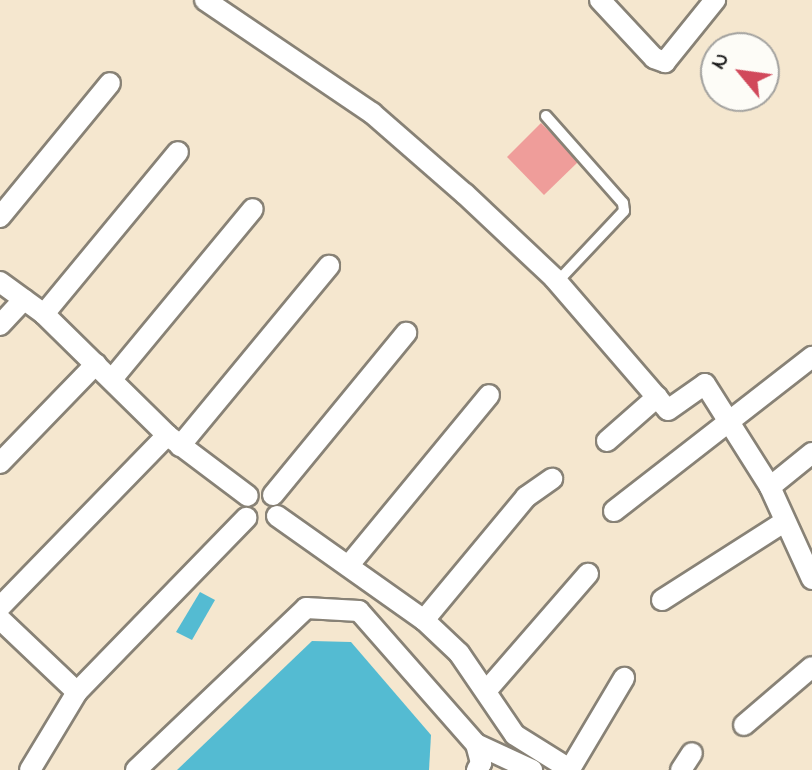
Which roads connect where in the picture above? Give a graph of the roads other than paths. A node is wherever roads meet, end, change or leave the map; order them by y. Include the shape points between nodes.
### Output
1 (205, 0) edge
2 (600, 0) edge
3 (715, 0) edge
4 (110, 83) dead end
5 (546, 116) dead end
6 (178, 152) dead end
7 (253, 209) dead end
8 (0, 217) edge
9 (329, 266) dead end
10 (0, 282) edge
11 (557, 282) junction
12 (24, 299) junction
13 (44, 314) junction
14 (0, 325) edge
15 (406, 333) dead end
16 (812, 357) edge
17 (96, 364) junction
18 (113, 378) junction
19 (489, 395) dead end
20 (657, 397) junction
21 (733, 423) junction
22 (174, 441) junction
23 (607, 441) dead end
24 (812, 453) edge
25 (0, 463) edge
26 (552, 479) dead end
27 (770, 487) junction
28 (248, 496) junction
29 (275, 506) junction
30 (614, 511) dead end
31 (246, 518) junction
32 (784, 522) junction
33 (349, 565) junction
34 (588, 574) dead end
35 (812, 579) edge
36 (662, 600) dead end
37 (0, 607) edge
38 (0, 619) edge
39 (424, 620) junction
40 (812, 667) edge
41 (624, 678) dead end
42 (487, 690) junction
43 (77, 692) junction
44 (744, 725) dead end
45 (476, 744) junction
46 (30, 770) edge
47 (136, 770) edge
48 (477, 770) edge
49 (532, 770) edge
50 (571, 770) edge

1 - 11 street via 372,113
2 - 3 street via 654,58 665,62
4 - 8 street
5 - 11 lane via 623,203 624,211
6 - 13 street
7 - 18 street
9 - 22 street
10 - 12 street
11 - 20 street
12 - 13 street
12 - 14 street
13 - 17 street
15 - 29 street
16 - 21 street
17 - 18 street
17 - 25 street
18 - 22 street
19 - 33 street
20 - 21 street via 668,410 705,384
20 - 23 street
21 - 27 street
21 - 30 street
22 - 28 street
22 - 37 street
24 - 27 street
26 - 39 street via 526,497
27 - 32 street
28 - 29 street via 263,491
28 - 31 street
29 - 31 street via 262,526
29 - 33 street
31 - 43 street
32 - 35 street
32 - 36 street
33 - 39 street
34 - 42 street
38 - 43 street
39 - 42 street
40 - 44 street
41 - 50 street
42 - 50 street via 515,735
43 - 46 street
45 - 47 street via 359,611 306,608
45 - 48 street via 481,763
45 - 49 street

